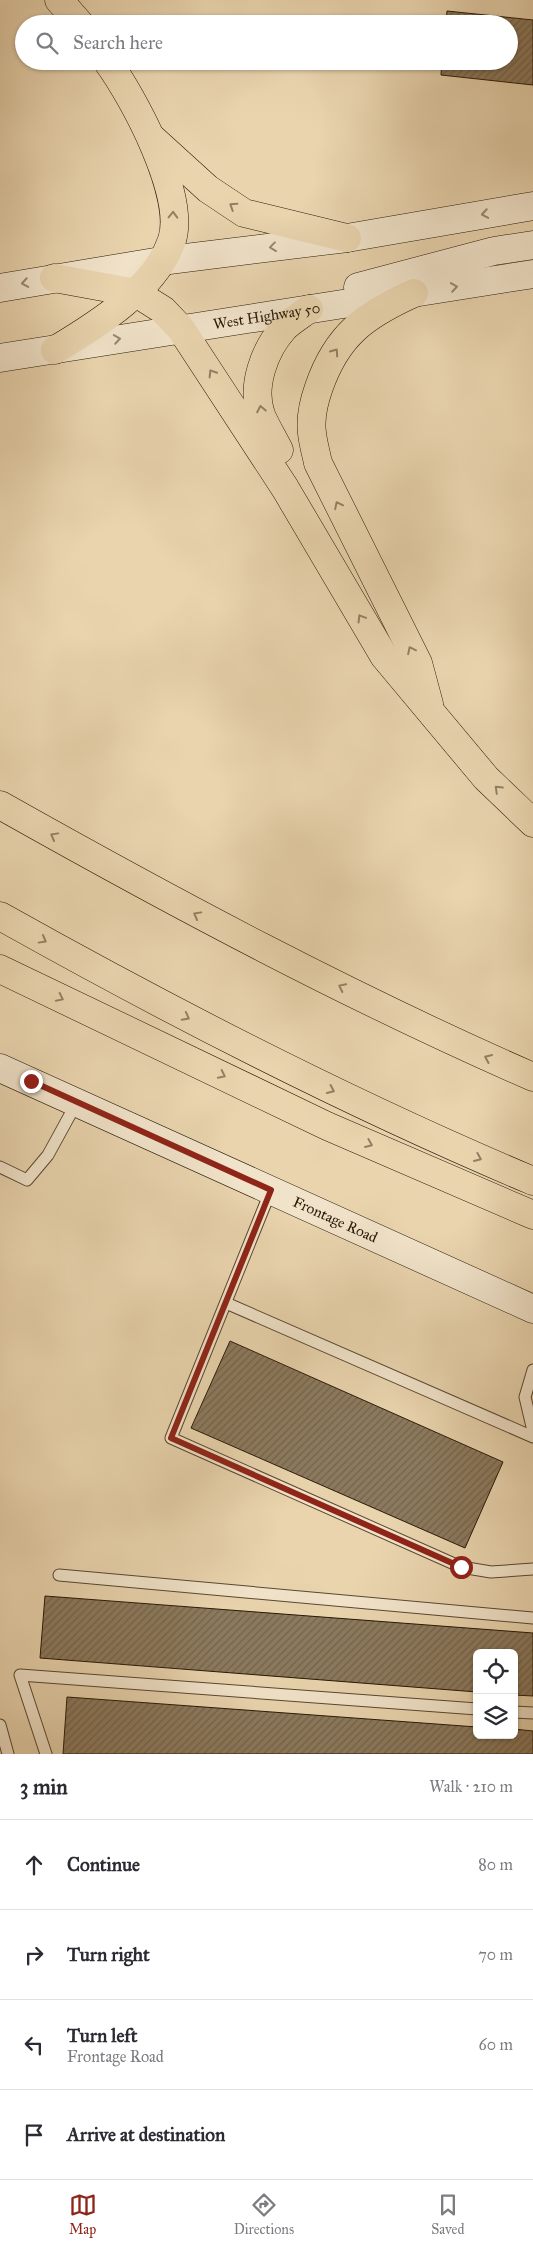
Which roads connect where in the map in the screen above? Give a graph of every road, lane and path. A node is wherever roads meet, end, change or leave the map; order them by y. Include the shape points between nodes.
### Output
1 (59, 0) edge
2 (72, 15) edge
3 (112, 70) edge
4 (152, 138) junction
5 (533, 206) edge
6 (346, 238) junction
7 (533, 245) edge
8 (161, 261) junction
9 (533, 274) edge
10 (54, 278) junction
11 (0, 288) edge
12 (136, 293) junction
13 (414, 293) junction
14 (309, 309) junction
15 (181, 329) junction
16 (55, 350) junction
17 (0, 358) edge
18 (285, 488) junction
19 (431, 713) junction
20 (0, 805) edge
21 (533, 823) edge
22 (0, 916) edge
23 (0, 969) edge
24 (0, 1068) edge
25 (533, 1077) edge
26 (78, 1102) junction
27 (0, 1167) edge
28 (533, 1181) edge
29 (271, 1190) junction
30 (533, 1215) edge
31 (226, 1304) junction
32 (533, 1309) edge
33 (533, 1370) edge
34 (533, 1431) edge
35 (533, 1437) edge
36 (533, 1569) edge
37 (59, 1575) dead end
38 (533, 1618) edge
39 (473, 1709) edge
40 (518, 1712) edge
41 (533, 1713) edge
42 (0, 1725) edge
43 (8, 1754) edge
44 (46, 1754) edge

1 - 2 highway
3 - 4 highway
6 -> 4 highway via 244,213 208,189
8 -> 4 highway via 172,239 173,204
5 -> 6 main road
6 -> 8 main road
7 - 14 main road via 494,251 354,288
8 - 10 main road
8 - 12 highway
13 -> 9 main road, West Highway 50
10 -> 11 main road
10 - 12 highway
12 - 15 highway via 163,310
12 - 16 highway via 96,325
13 - 14 main road, West Highway 50
19 -> 13 highway via 418,663 318,463 311,431 314,400 333,353 354,328 382,307
14 - 15 main road, West Highway 50
18 -> 14 highway via 280,452 261,414 258,384 272,346 284,329
16 -> 15 main road, West Highway 50
18 -> 15 highway
16 - 17 main road, West Highway 50
19 -> 18 highway via 384,656
21 -> 19 highway via 486,778
25 -> 20 highway via 456,1043 213,924
22 -> 28 highway via 248,1050
23 -> 30 highway via 327,1126
24 - 26 main road, Frontage Road
26 - 27 lane via 48,1155 27,1180
26 - 29 main road, Frontage Road
29 - 31 lane
29 - 32 main road, Frontage Road
31 - 35 lane
31 - 36 lane via 171,1438 461,1567 491,1572
33 - 34 lane via 525,1397
37 - 38 lane
39 - 44 lane via 20,1675
40 - 41 lane
42 - 43 lane

